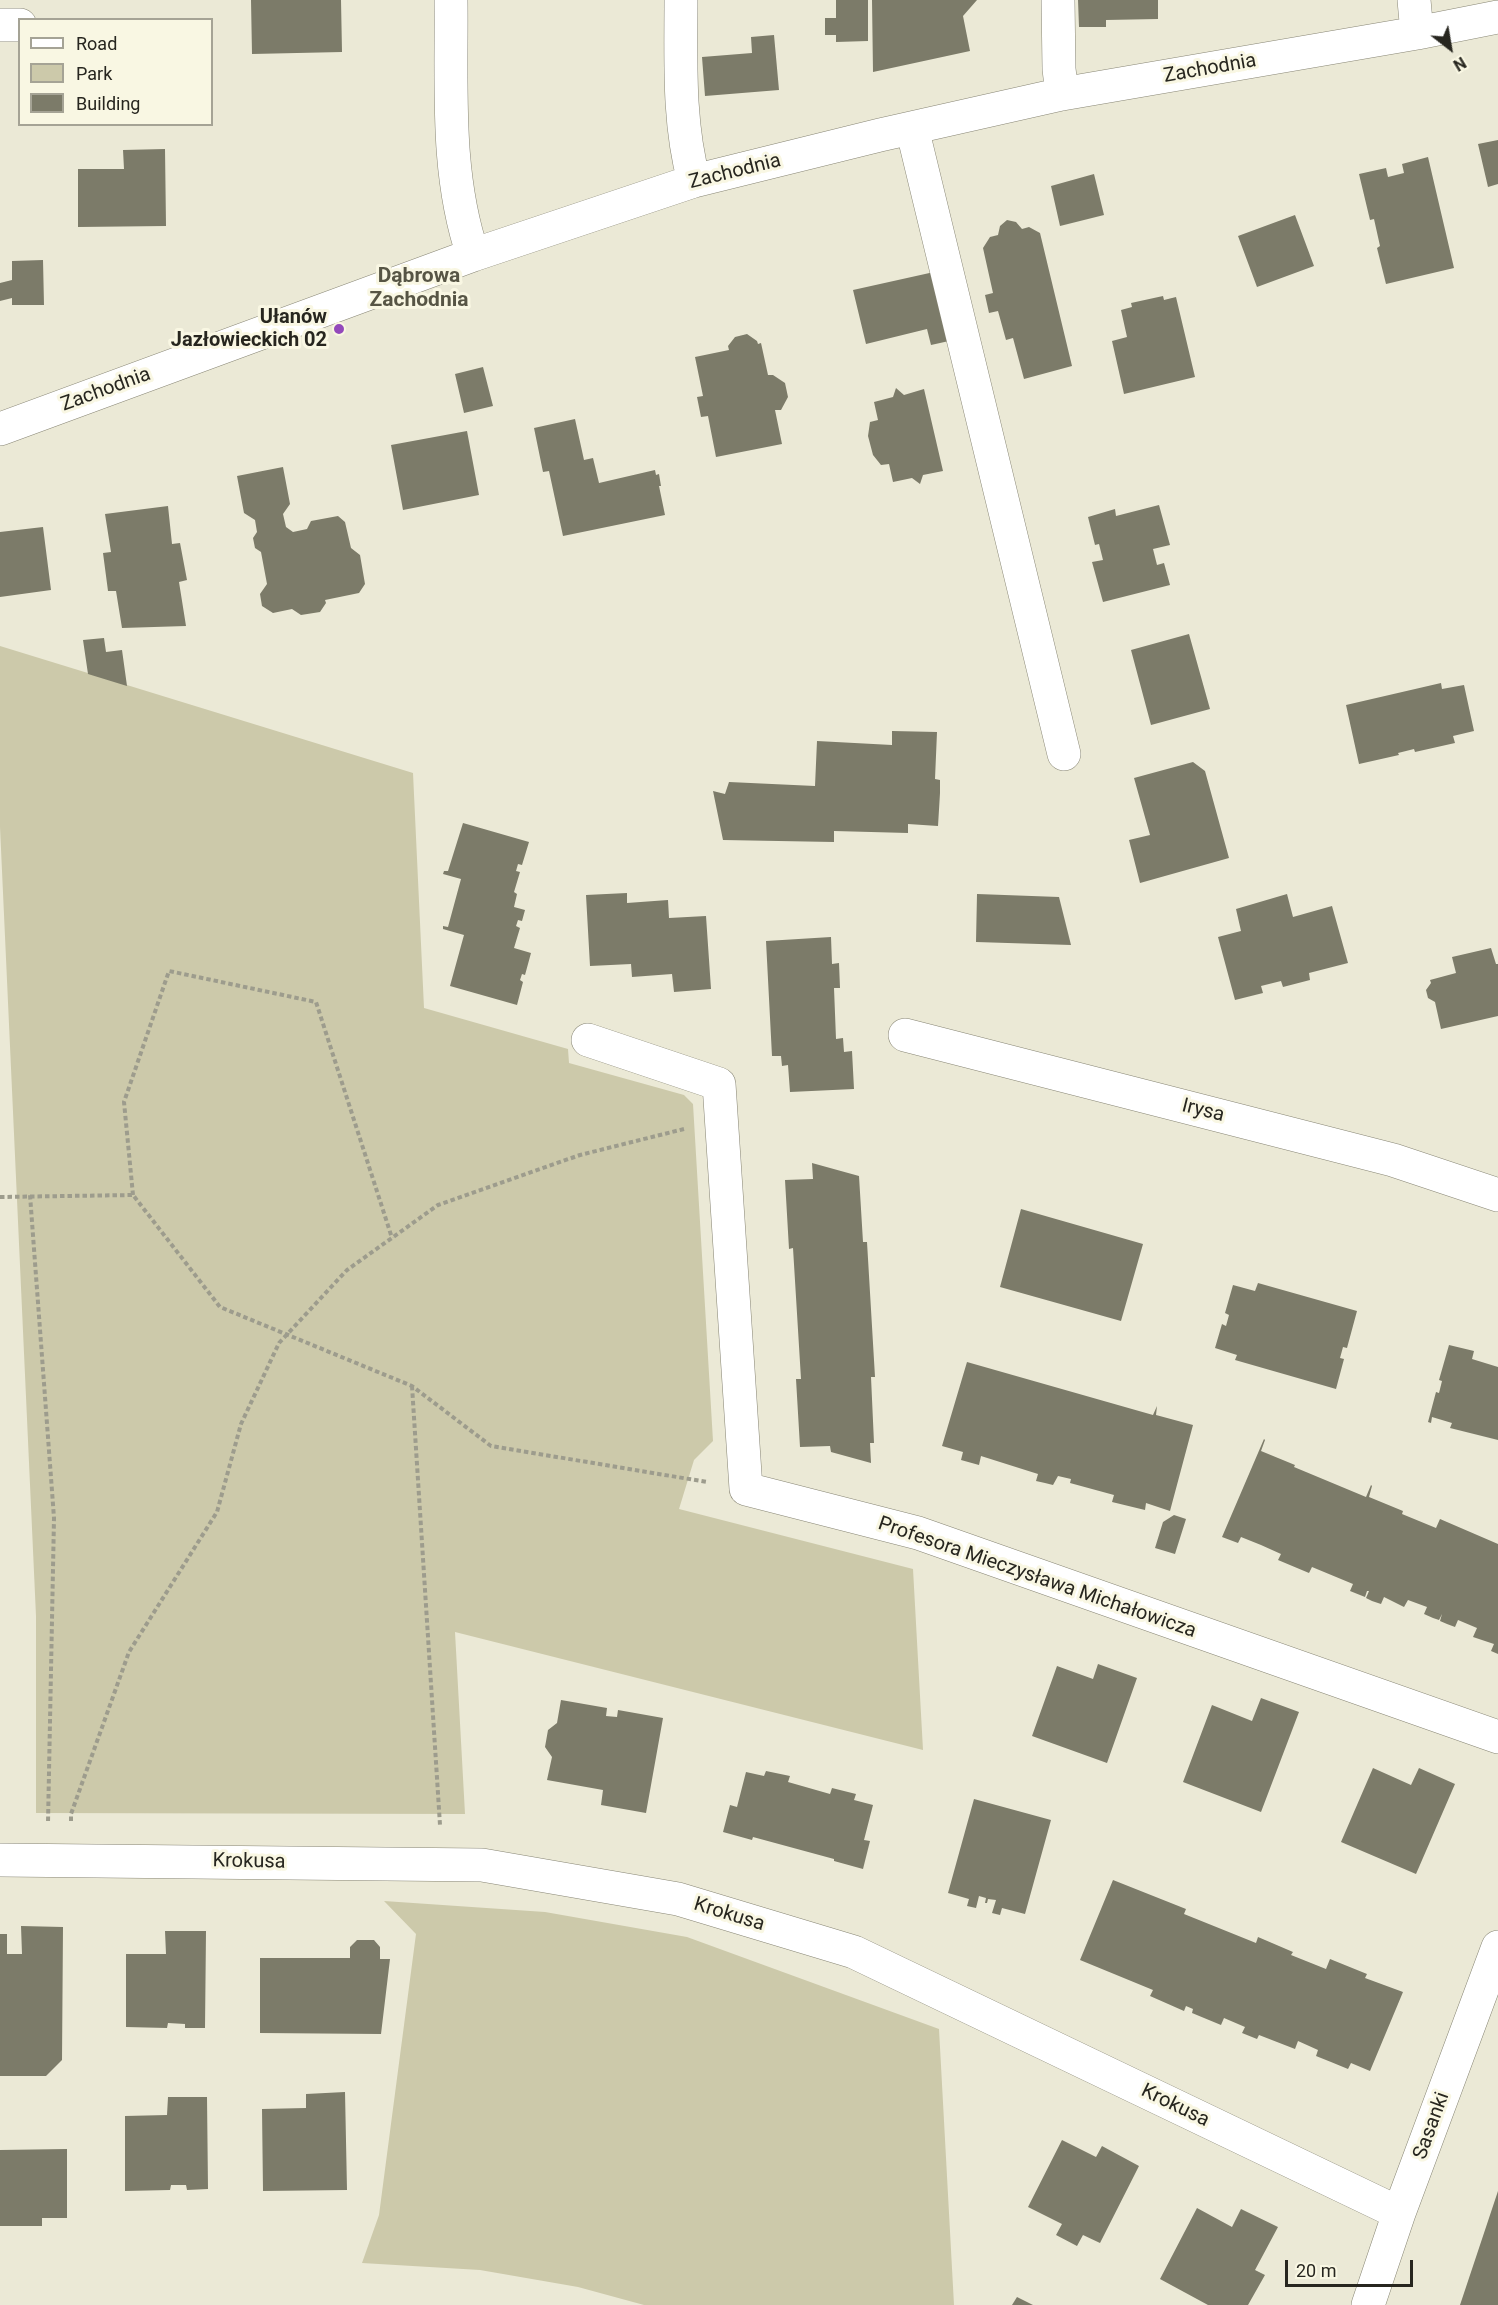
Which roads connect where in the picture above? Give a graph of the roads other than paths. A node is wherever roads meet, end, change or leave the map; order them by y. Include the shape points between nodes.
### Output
1 (451, 0) edge
2 (681, 0) edge
3 (1058, 0) edge
4 (1414, 0) edge
5 (1498, 16) edge
6 (0, 25) edge
7 (18, 25) edge
8 (1417, 33) junction
9 (1062, 94) junction
10 (912, 128) junction
11 (694, 181) junction
12 (473, 255) junction
13 (0, 429) edge
14 (1064, 754) dead end
15 (905, 1035) dead end
16 (588, 1040) dead end
17 (1498, 1195) edge
18 (1498, 1737) edge
19 (0, 1860) edge
20 (1498, 1947) edge
21 (1399, 2213) junction
22 (1368, 2305) edge

1 - 12 street via 453,172
2 - 11 street via 682,124
3 - 9 street
4 - 8 street
5 - 8 street, Zachodnia
6 - 7 street
8 - 9 street, Zachodnia
9 - 10 street, Zachodnia
10 - 11 street, Zachodnia
10 - 14 street
11 - 12 street, Zachodnia
12 - 13 street, Zachodnia
15 - 17 street, Irysa via 1393,1160
16 - 18 street, Profesora Mieczysława Michałowicza via 719,1084 746,1489 918,1533
19 - 21 street, Krokusa via 482,1865 678,1899 854,1952
20 - 21 street, Sasanki
21 - 22 street, Sasanki

